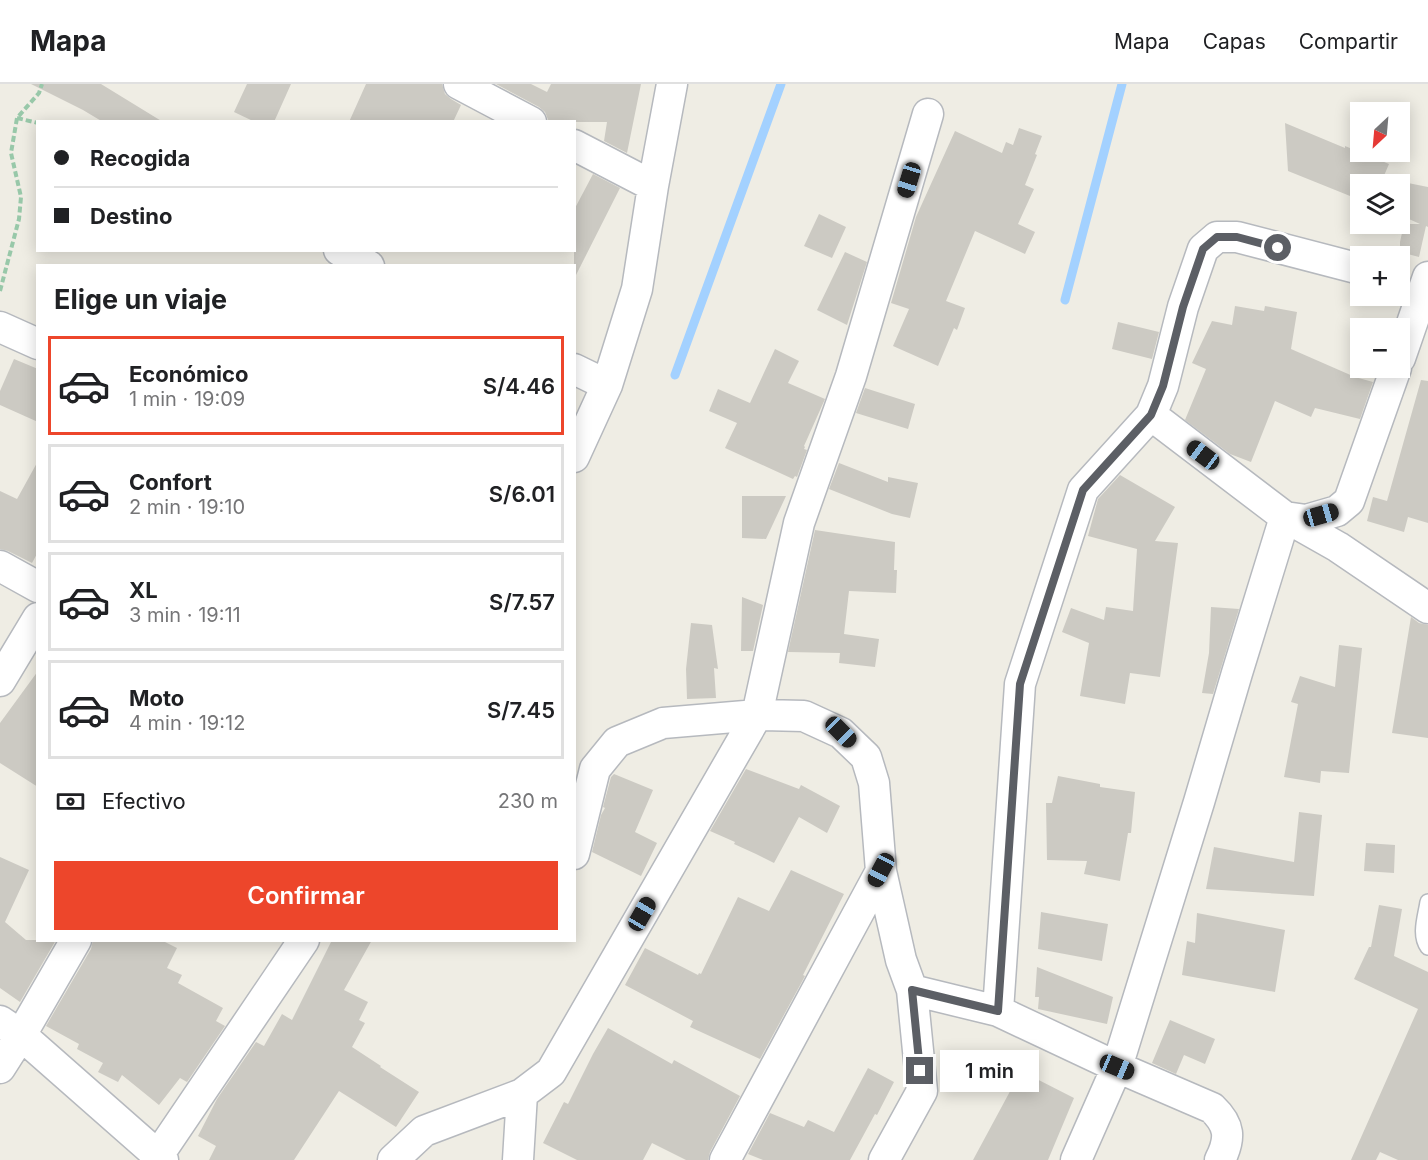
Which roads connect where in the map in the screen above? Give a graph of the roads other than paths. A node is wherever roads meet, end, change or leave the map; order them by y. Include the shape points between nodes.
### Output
1 (459, 84) edge
2 (672, 84) edge
3 (928, 114) dead end
4 (527, 120) edge
5 (576, 146) edge
6 (653, 186) junction
7 (343, 252) edge
8 (365, 264) edge
9 (1350, 266) edge
10 (1420, 282) edge
11 (1410, 320) edge
12 (0, 327) edge
13 (36, 343) edge
14 (576, 370) edge
15 (1392, 378) edge
16 (607, 385) junction
17 (1151, 415) junction
18 (576, 454) edge
19 (1285, 518) junction
20 (0, 566) edge
21 (36, 586) edge
22 (1428, 608) edge
23 (36, 621) edge
24 (0, 681) edge
25 (757, 715) junction
26 (576, 846) edge
27 (881, 870) junction
28 (1428, 902) edge
29 (75, 942) edge
30 (303, 942) edge
31 (1428, 946) edge
32 (912, 990) junction
33 (998, 1011) junction
34 (11, 1028) edge
35 (1117, 1067) junction
36 (0, 1068) edge
37 (522, 1094) junction
38 (158, 1159) edge
39 (393, 1160) edge
40 (518, 1160) edge
41 (725, 1160) edge
42 (884, 1160) edge
43 (1076, 1160) edge
44 (1220, 1160) edge

1 - 4 street
2 - 6 street
3 - 25 street via 850,376 799,523
5 - 6 street
6 - 16 street via 638,289
7 - 8 street
9 - 17 street via 1237,237 1217,237 1203,249
10 - 11 street
12 - 13 street
14 - 16 street
15 - 19 street via 1349,501 1336,511 1306,519
16 - 18 street
17 - 19 street
17 - 33 street via 1083,490 1020,684
19 - 22 street via 1338,547
19 - 35 street
20 - 21 street
23 - 24 street
25 - 26 street via 663,723 617,742 595,769
25 - 27 street via 804,716 841,732 866,757 874,783
25 - 37 street via 551,1072
27 - 32 street via 901,960
27 - 41 street
28 - 31 lane via 1423,936
29 - 34 street
30 - 38 street
32 - 33 street
32 - 42 street via 922,1091
33 - 35 street
34 - 36 street
34 - 38 street
35 - 43 street
35 - 44 street via 1212,1108 1228,1134
37 - 39 street via 424,1131
37 - 40 street

